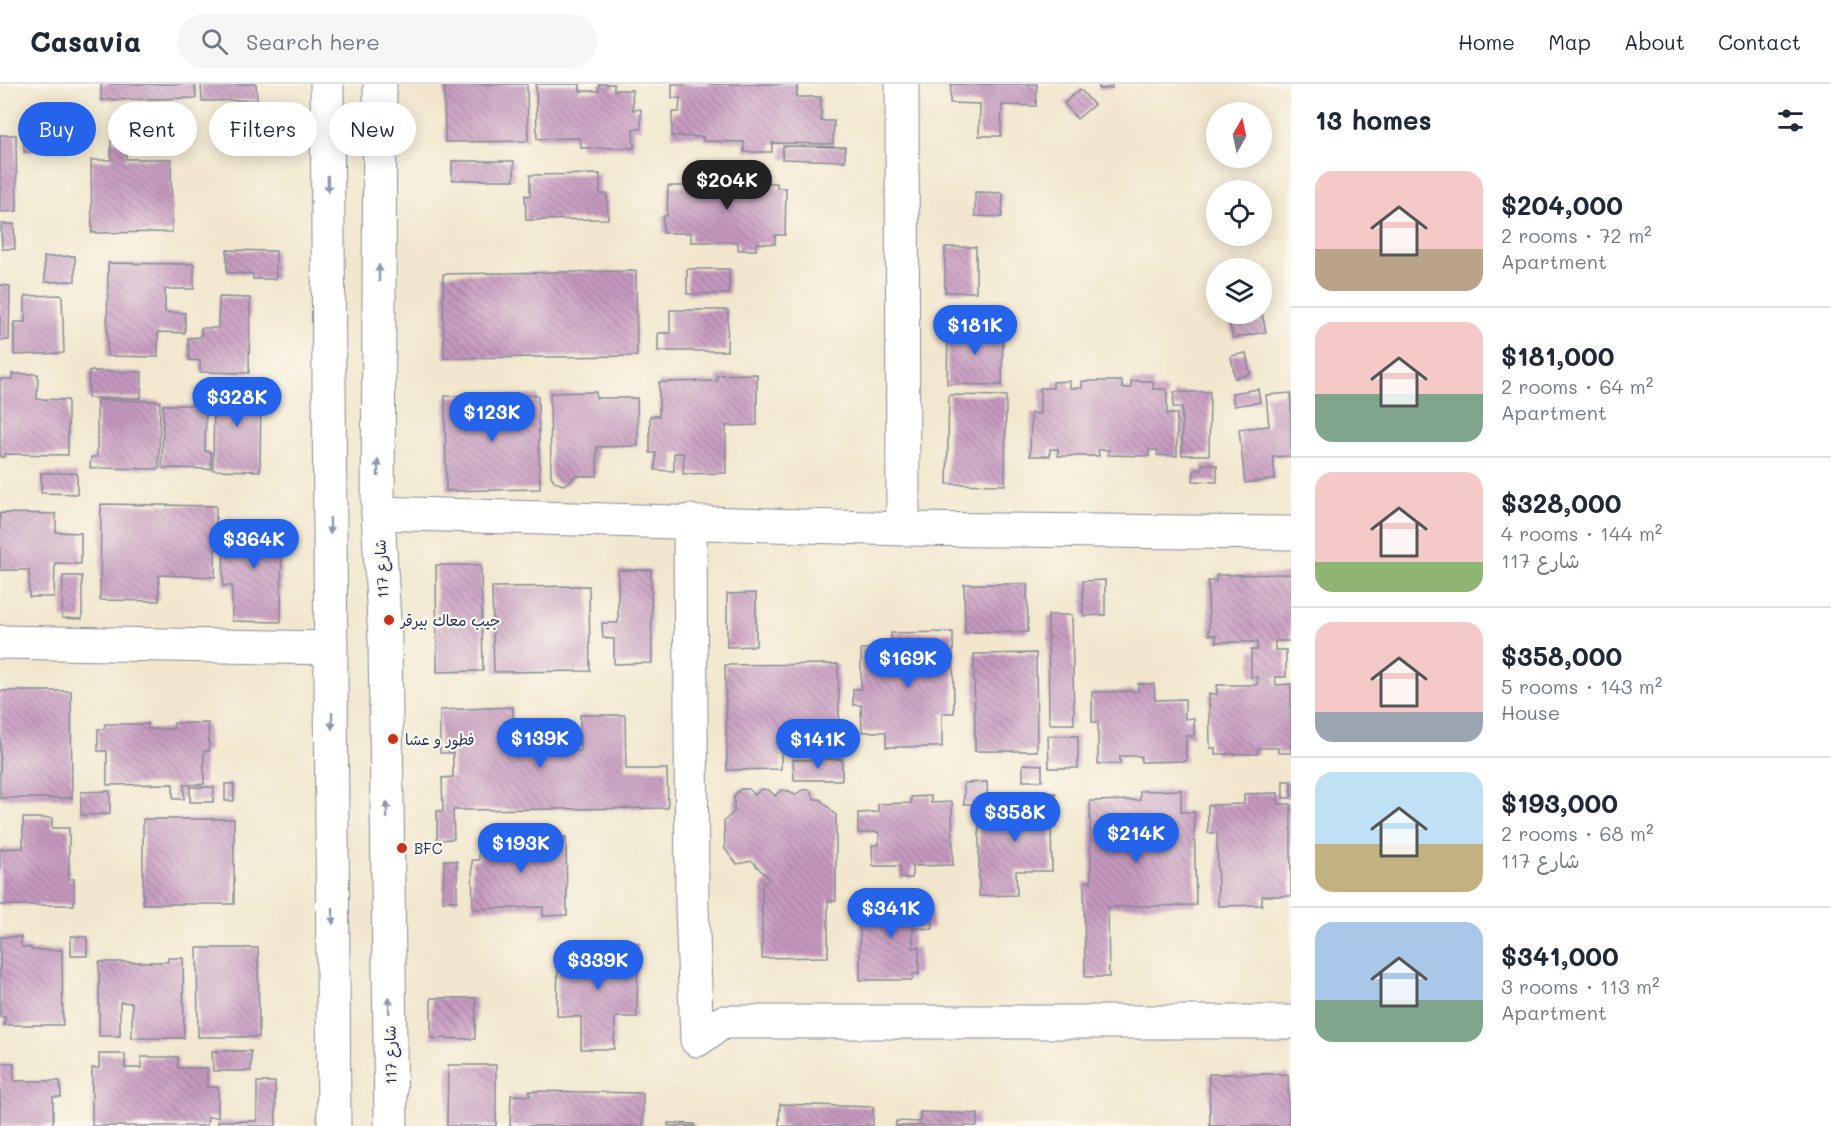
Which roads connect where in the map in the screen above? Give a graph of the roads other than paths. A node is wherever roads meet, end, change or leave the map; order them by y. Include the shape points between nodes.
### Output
1 (327, 84) edge
2 (380, 84) edge
3 (902, 84) edge
4 (378, 395) junction
5 (330, 396) junction
6 (378, 513) junction
7 (690, 521) junction
8 (903, 529) junction
9 (1291, 533) edge
10 (0, 642) edge
11 (331, 648) junction
12 (1291, 1022) edge
13 (334, 1126) edge
14 (391, 1126) edge

1 -> 5 street
4 -> 2 street, شارع 117
3 - 8 street
4 - 5 street
6 -> 4 street, شارع 117
5 -> 11 street
6 - 7 street
14 -> 6 street, شارع 117 via 385,640
7 - 8 street
7 - 12 street via 692,908 697,1041 723,1022
8 - 9 street
10 - 11 street
11 -> 13 street

